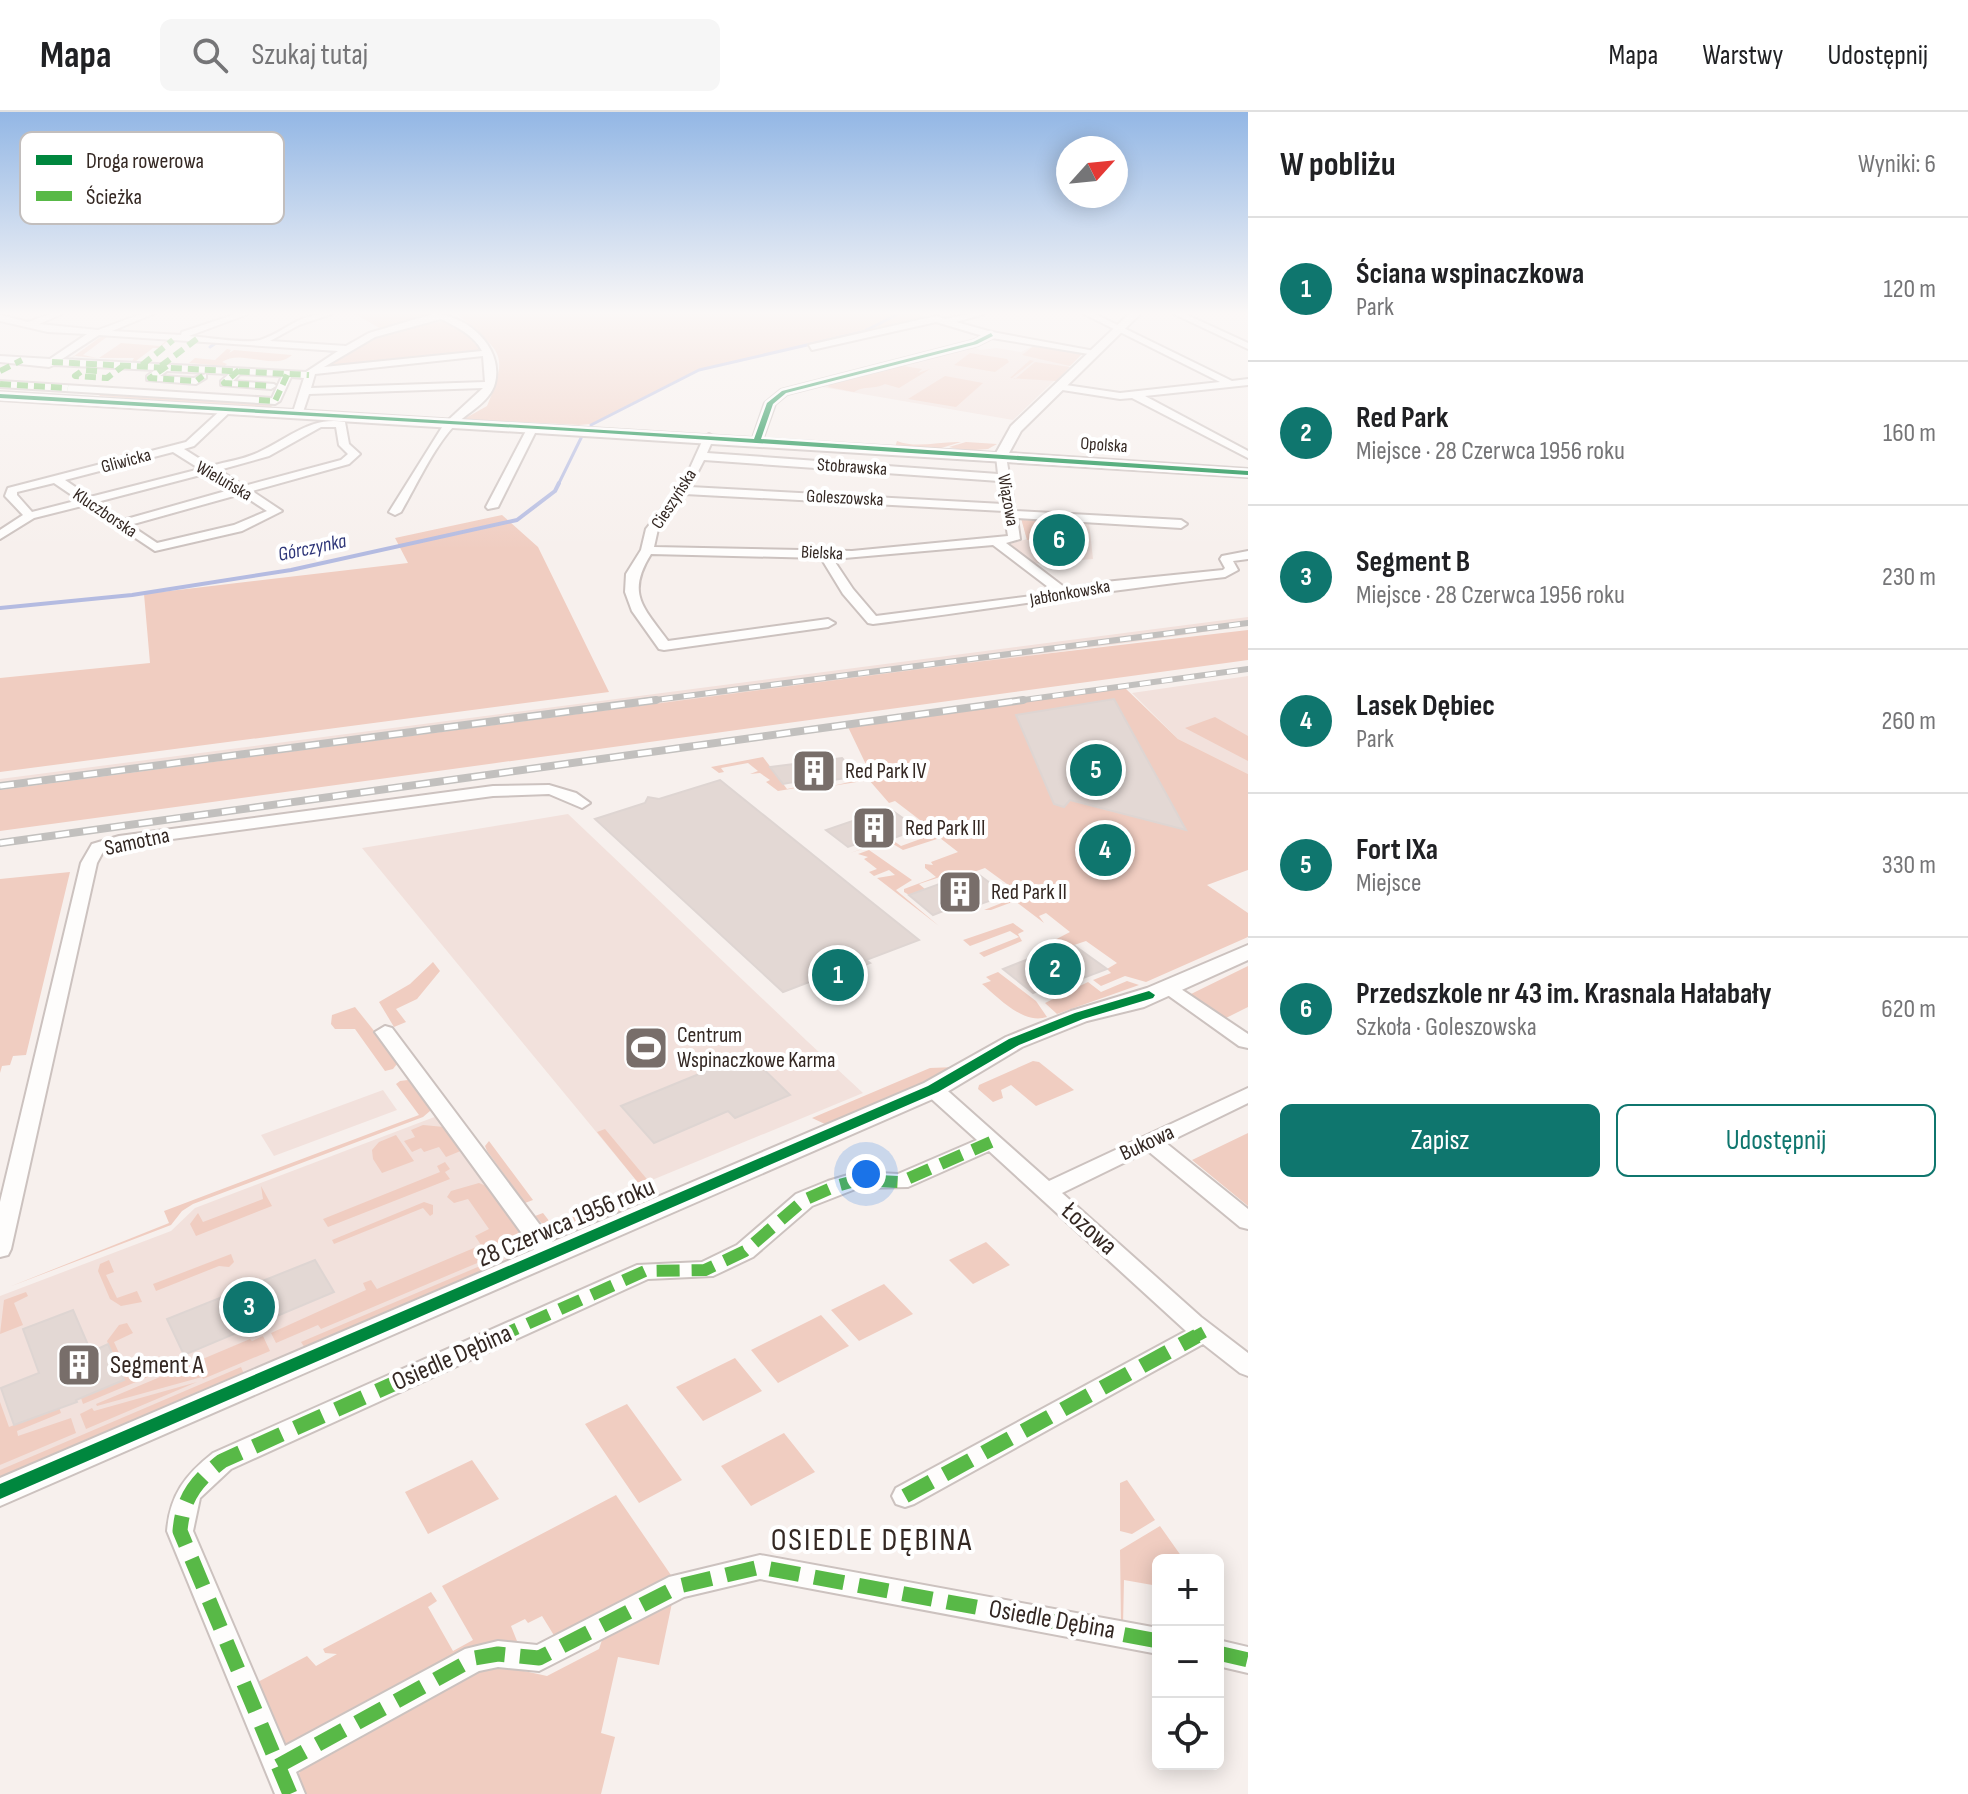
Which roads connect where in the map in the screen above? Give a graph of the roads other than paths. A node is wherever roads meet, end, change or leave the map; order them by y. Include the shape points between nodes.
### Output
1 (139, 392) edge
2 (279, 392) edge
3 (304, 392) edge
4 (485, 392) edge
5 (783, 392) edge
6 (1053, 392) edge
7 (1096, 392) edge
8 (1157, 392) edge
9 (1, 393) edge
10 (1135, 395) junction
11 (227, 410) junction
12 (297, 415) junction
13 (452, 423) junction
14 (533, 427) junction
15 (709, 437) junction
16 (757, 441) junction
17 (175, 448) junction
18 (1248, 455) edge
19 (700, 456) junction
20 (1001, 456) junction
21 (207, 470) junction
22 (1248, 473) edge
23 (1004, 478) junction
24 (56, 479) junction
25 (682, 490) junction
26 (6, 491) edge
27 (244, 491) junction
28 (89, 502) junction
29 (492, 507) dead end
30 (1010, 511) junction
31 (395, 512) dead end
32 (30, 516) junction
33 (120, 524) junction
34 (1181, 524) dead end
35 (0, 535) edge
36 (997, 542) junction
37 (155, 547) joint
38 (647, 550) junction
39 (827, 553) junction
40 (1248, 555) edge
41 (1064, 593) junction
42 (828, 623) dead end
43 (582, 803) dead end
44 (1248, 952) edge
45 (1159, 991) junction
46 (385, 1032) dead end
47 (1241, 1032) edge
48 (933, 1089) junction
49 (1248, 1095) edge
50 (991, 1142) junction
51 (1151, 1142) junction
52 (1046, 1191) junction
53 (1248, 1221) edge
54 (0, 1249) edge
55 (550, 1255) junction
56 (1204, 1332) junction
57 (1248, 1366) edge
58 (0, 1492) edge
59 (905, 1496) dead end
60 (1152, 1640) edge
61 (1224, 1654) edge
62 (1248, 1660) edge
63 (278, 1766) junction
64 (290, 1794) edge

1 - 2 street via 275,401
3 - 12 street
4 - 13 street
5 - 16 street via 770,403
6 - 20 street via 1012,433
7 - 10 street
8 - 10 street
9 - 11 street, Opolska
10 - 18 street
11 - 12 street, Opolska
11 - 17 street, Gliwicka via 194,442
12 - 13 street, Opolska
13 - 14 street, Opolska
13 - 31 street
14 - 15 street, Opolska
14 - 29 street
15 - 16 street, Opolska
15 - 19 street, Cieszyńska
16 - 20 street, Opolska
17 - 21 street, Wieluńska
17 - 24 street, Gliwicka
19 - 23 street, Stobrawska
19 - 25 street, Cieszyńska
20 - 22 street, Opolska
20 - 23 street, Wiązowa
21 - 27 street, Wieluńska
21 - 27 street via 272,451 319,422 341,424 344,445 355,454 352,459
21 - 28 street
23 - 30 street, Wiązowa
24 - 26 street, Gliwicka
24 - 28 street, Kluczborska
25 - 30 street, Goleszowska
25 - 38 street, Cieszyńska via 658,520
26 - 32 street
27 - 33 street
27 - 37 street, Wieluńska via 276,511 243,527
28 - 32 street
28 - 33 street, Kluczborska
30 - 34 street, Goleszowska
30 - 36 street, Wiązowa via 1014,539
32 - 35 street
33 - 37 street, Kluczborska
36 - 39 street, Bielska
36 - 41 street, Wiązowa
38 - 39 street, Bielska
38 - 42 street, Cieszyńska via 632,574 631,592 664,646
39 - 41 street, Jabłonkowska via 848,591 873,620
40 - 41 street, Jabłonkowska via 1226,559 1232,570 1225,573
43 - 54 street, Samotna via 549,787 493,791 98,847 89,863
44 - 45 street, 28 Czerwca 1956 roku
45 - 47 street
45 - 48 street, 28 Czerwca 1956 roku
46 - 55 street
48 - 50 street, Łozowa
48 - 55 street, 28 Czerwca 1956 roku
49 - 51 street, Bukowa
50 - 52 street, Łozowa
50 - 63 street, Osiedle Dębina via 900,1182 858,1180 836,1186 786,1212 745,1251 705,1270 645,1271 222,1461 192,1484 181,1508 180,1531
51 - 52 street, Bukowa
51 - 53 street
52 - 56 street, Łozowa
55 - 58 street, 28 Czerwca 1956 roku
56 - 57 street, Łozowa
56 - 59 street
60 - 63 street, Osiedle Dębina via 760,1567 679,1586 539,1658 475,1658
61 - 62 street
63 - 64 street, Osiedle Dębina

